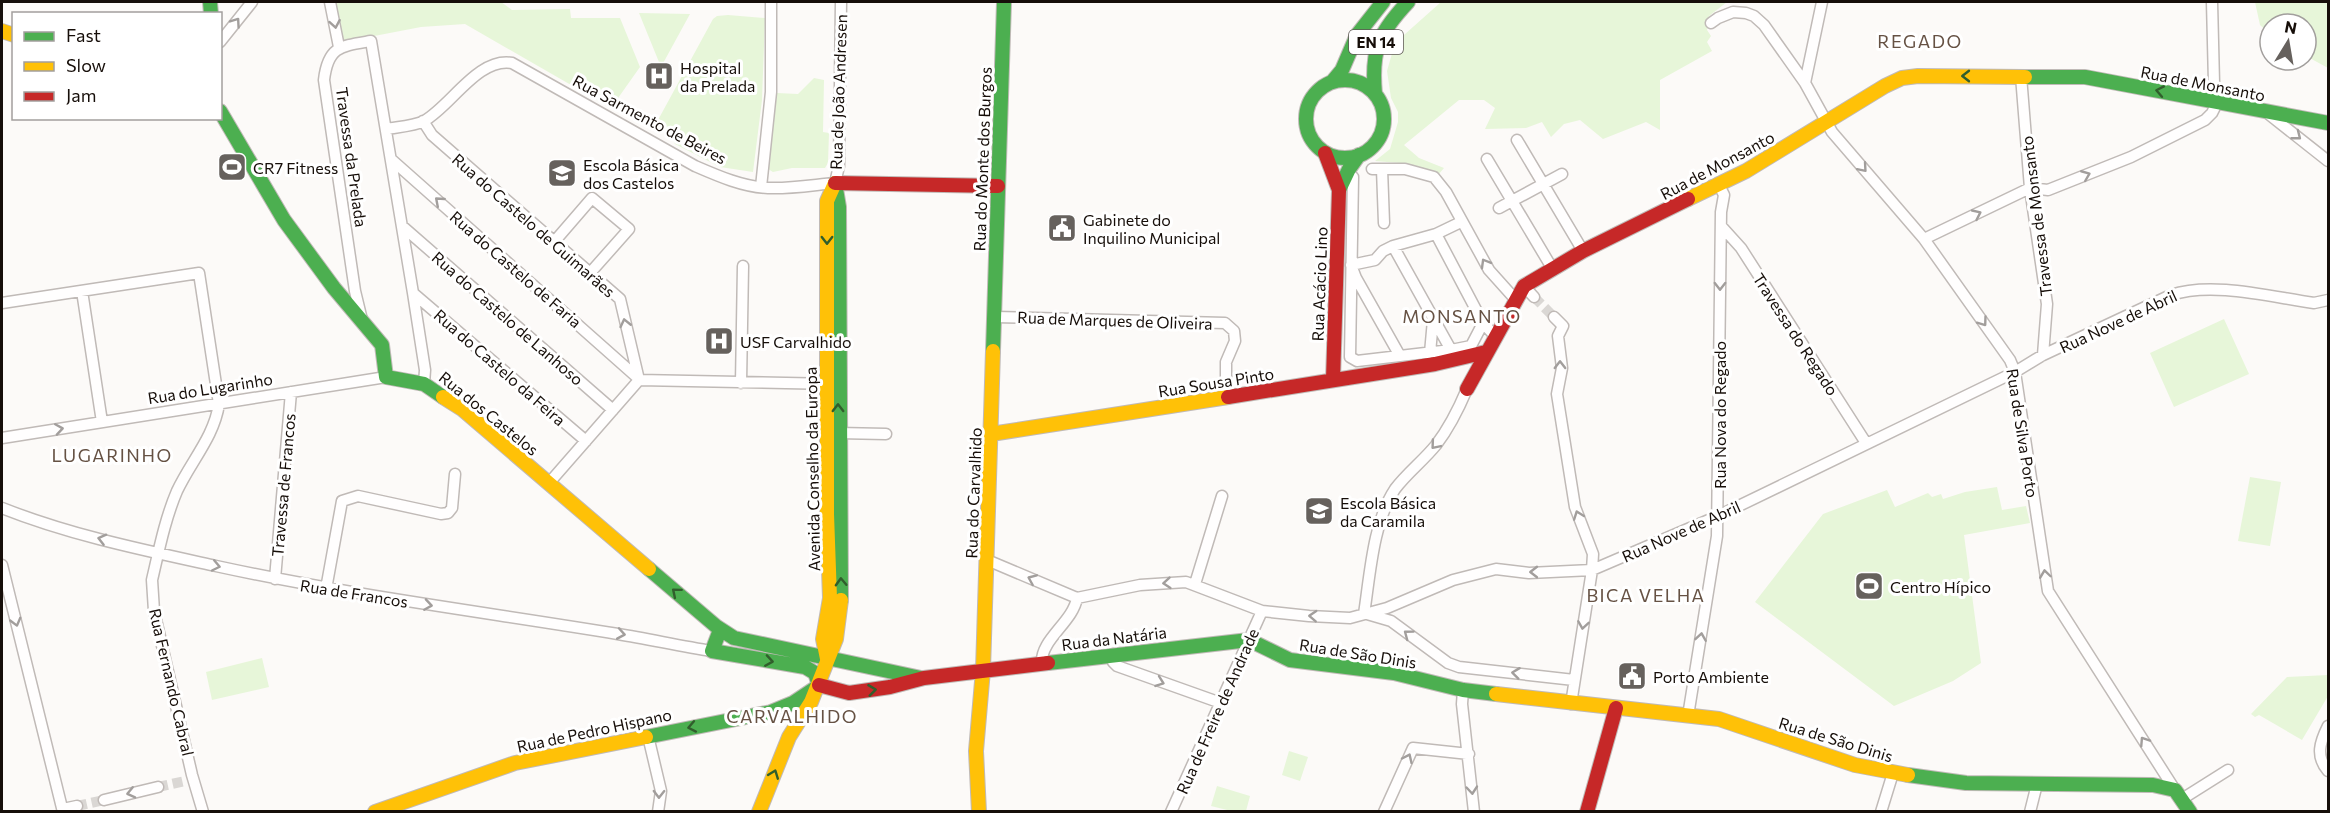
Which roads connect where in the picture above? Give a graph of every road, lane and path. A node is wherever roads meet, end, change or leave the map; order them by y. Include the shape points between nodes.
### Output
1 (252, 2) edge
2 (330, 2) edge
3 (771, 2) edge
4 (841, 2) edge
5 (1004, 2) edge
6 (1363, 2) edge
7 (1383, 2) edge
8 (1408, 2) edge
9 (1822, 2) edge
10 (2212, 2) edge
11 (1711, 24) dead end
12 (1358, 35) junction
13 (222, 40) edge
14 (339, 47) junction
15 (2020, 76) junction
16 (1332, 82) junction
17 (1804, 83) junction
18 (1375, 94) junction
19 (2217, 103) junction
20 (2265, 111) junction
21 (222, 114) edge
22 (423, 121) junction
23 (1826, 123) junction
24 (2328, 123) edge
25 (387, 129) junction
26 (1517, 140) dead end
27 (1325, 153) junction
28 (1359, 155) junction
29 (1487, 159) dead end
30 (392, 160) junction
31 (2328, 161) edge
32 (1562, 174) dead end
33 (1353, 177) dead end
34 (835, 183) junction
35 (1544, 184) junction
36 (1719, 185) junction
37 (998, 186) junction
38 (761, 187) junction
39 (2030, 188) junction
40 (1339, 190) junction
41 (1512, 201) junction
42 (1499, 208) dead end
43 (1461, 222) junction
44 (1384, 223) dead end
45 (402, 226) junction
46 (1722, 228) junction
47 (1436, 234) junction
48 (1924, 239) junction
49 (554, 242) junction
50 (1393, 246) junction
51 (1583, 250) junction
52 (1352, 265) junction
53 (742, 266) dead end
54 (1552, 268) junction
55 (590, 273) junction
56 (1524, 286) junction
57 (82, 291) junction
58 (413, 293) junction
59 (1534, 297) tunnel mouth
60 (1515, 299) junction
61 (2328, 300) edge
62 (2, 303) edge
63 (995, 317) junction
64 (1554, 317) tunnel mouth
65 (1433, 319) junction
66 (362, 321) junction
67 (1482, 323) junction
68 (1495, 336) junction
69 (1486, 352) junction
70 (1430, 353) junction
71 (2043, 355) junction
72 (1400, 356) junction
73 (1449, 356) junction
74 (2015, 372) junction
75 (386, 377) junction
76 (639, 380) junction
77 (1333, 380) junction
78 (741, 383) junction
79 (424, 384) junction
80 (833, 384) junction
81 (1467, 389) junction
82 (291, 392) junction
83 (1226, 398) junction
84 (219, 404) junction
85 (613, 410) junction
86 (102, 422) junction
87 (838, 433) junction
88 (886, 434) dead end
89 (991, 434) junction
90 (2, 438) edge
91 (586, 441) junction
92 (1866, 443) junction
93 (455, 474) dead end
94 (549, 483) junction
95 (1222, 496) dead end
96 (2, 507) edge
97 (1718, 516) junction
98 (159, 554) junction
99 (987, 560) junction
100 (2, 565) edge
101 (1592, 570) junction
102 (275, 579) junction
103 (1195, 584) junction
104 (326, 589) junction
105 (6, 598) edge
106 (1077, 598) junction
107 (1262, 611) junction
108 (1364, 614) junction
109 (720, 630) junction
110 (734, 638) junction
111 (1249, 640) junction
112 (712, 651) junction
113 (727, 654) junction
114 (1111, 655) junction
115 (827, 659) junction
116 (1042, 663) junction
117 (983, 670) junction
118 (924, 678) junction
119 (1574, 680) junction
120 (819, 685) junction
121 (1463, 690) junction
122 (1221, 703) junction
123 (1571, 704) junction
124 (1616, 708) junction
125 (771, 712) junction
126 (1688, 716) junction
127 (2328, 726) edge
128 (648, 736) junction
129 (789, 737) junction
130 (1469, 754) junction
131 (2228, 770) dead end
132 (2328, 771) edge
133 (1893, 773) junction
134 (2037, 784) junction
135 (159, 787) tunnel mouth
136 (104, 800) tunnel mouth
137 (2184, 804) edge
138 (77, 806) dead end
139 (63, 810) edge
140 (203, 812) edge
141 (375, 812) edge
142 (658, 812) edge
143 (759, 812) edge
144 (979, 812) edge
145 (1171, 812) edge
146 (1384, 812) edge
147 (1474, 812) edge
148 (1587, 812) edge
149 (1881, 812) edge
150 (2030, 812) edge

13 -> 1 street
2 -> 14 street
3 - 38 street via 771,92
4 - 34 street, Rua de João Andresen
5 - 37 main road, Rua do Monte dos Burgos
6 - 12 main road
7 - 12 main road, EN 14
8 - 18 main road, EN 14 via 1377,40 1372,73
9 - 17 street
10 - 19 street
11 - 17 street, Rua de Silva Porto via 1733,12 1754,16
12 - 16 main road, EN 14
14 - 25 street, Rua dos Castelos via 371,41
14 - 66 street, Travessa da Prelada via 328,62 324,87
19 -> 15 main road, Rua de Monsanto via 2085,77
15 -> 23 main road, Rua de Monsanto via 1902,78
15 - 39 street, Travessa de Monsanto
16 - 18 main road via 1355,81
16 - 27 main road via 1316,93 1307,110 1310,136
17 - 23 street, Rua de Silva Porto
18 - 28 main road via 1382,104 1383,129 1370,149
19 - 20 main road, Rua de Monsanto
39 -> 19 street via 2048,190 2131,157 2205,120
20 - 24 main road, Rua de Monsanto
20 -> 31 street
21 - 66 main road via 284,220
22 - 25 street, Rua Sarmento de Beires
22 - 38 street, Rua Sarmento de Beires via 490,65 506,62 695,166
22 - 49 street, Rua do Castelo de Guimarães via 432,135
23 - 36 main road, Rua de Monsanto
23 -> 48 street, Rua de Silva Porto
25 - 30 street, Rua dos Castelos
26 - 35 street
27 - 28 main road via 1338,157
27 - 40 main road, Rua Acácio Lino
28 - 40 main road, Rua Acácio Lino
29 - 41 street
30 - 45 street, Rua dos Castelos
76 -> 30 street, Rua do Castelo de Faria
32 - 35 street
33 - 52 street
34 - 37 main road, Rua Sarmento de Beires
34 - 38 street, Rua Sarmento de Beires
34 - 80 main road, Avenida Conselho da Europa via 827,201
35 - 41 street
35 - 51 street
36 - 46 street, Rua Nova do Regado via 1724,195
36 - 51 main road, Rua de Monsanto
37 - 63 main road, Rua do Monte dos Burgos
48 -> 39 street
39 - 71 street, Travessa de Monsanto via 2047,304
40 - 77 main road, Rua Acácio Lino
41 - 42 street
41 - 54 street
43 - 44 street via 1434,177 1405,169 1377,169
43 - 47 street
60 -> 43 street via 1489,270
45 - 58 street, Rua dos Castelos
45 - 85 street, Rua do Castelo de Lanhoso
46 - 92 street, Travessa do Regado via 1741,248
46 -> 97 street, Rua Nova do Regado
47 - 50 street
47 - 67 street
48 -> 74 street, Rua de Silva Porto
49 - 55 street, Rua do Castelo de Guimarães
49 - 55 street via 592,198 629,229
50 - 52 street via 1375,260
50 - 65 street
51 - 54 main road, Rua de Monsanto
52 - 72 street
52 - 72 street via 1350,357 1357,361
53 - 78 street
54 - 56 main road, Rua de Monsanto
76 -> 55 street, Rua do Castelo de Guimarães via 620,299
56 - 59 street
56 - 60 main road, Rua de Monsanto
57 - 62 street
57 - 84 street via 199,273
57 - 86 street
58 - 79 street, Rua dos Castelos
58 - 91 street, Rua do Castelo da Feira
60 - 68 main road, Rua de Monsanto
61 - 71 street, Rua Nove de Abril via 2314,303 2208,288 2188,289
63 - 83 street, Rua de Marques de Oliveira via 1226,323 1234,331 1235,341 1226,362
63 - 89 main road, Rua do Carvalhido
101 -> 64 street via 1593,555 1575,507 1557,394 1562,368 1558,336 1563,326
65 - 70 street
65 - 73 street
66 - 75 main road via 382,345
67 - 68 street
67 - 73 street via 1471,346
68 - 69 main road, Rua de Monsanto
69 - 73 main road, Rua Sousa Pinto
69 - 81 main road, Rua de Monsanto
70 - 72 street
70 - 73 street
71 - 74 street, Rua Nove de Abril
73 - 77 main road, Rua Sousa Pinto
73 - 81 main road via 1462,366
74 - 92 street, Rua Nove de Abril
137 -> 74 street, Rua de Silva Porto via 2048,591
75 - 79 main road, Rua do Lugarinho
75 - 82 street, Rua do Lugarinho
76 - 78 street
76 - 85 street
77 - 83 main road, Rua Sousa Pinto
78 - 80 street
79 - 94 main road, Rua dos Castelos via 462,409
87 -> 80 main road, Avenida Conselho da Europa
80 - 115 main road, Avenida Conselho da Europa via 830,598 823,639
81 -> 108 street, Rua de Monsanto via 1447,430 1390,498 1378,533
82 - 84 street, Rua do Lugarinho
82 - 102 street, Travessa de Francos
83 - 89 main road, Rua Sousa Pinto
84 - 86 street, Rua do Lugarinho
84 - 98 street, Rua Fernando Cabral via 213,429 189,466 174,500
85 - 91 street
90 -> 86 street, Rua do Lugarinho
87 - 88 street
115 -> 87 main road, Avenida Conselho da Europa via 836,639 841,598
89 - 99 main road, Rua do Carvalhido
91 - 94 street
92 - 97 street, Rua Nove de Abril
93 - 104 street via 452,508 448,513 358,496 342,501
109 -> 94 main road, Rua dos Castelos
95 - 103 street
98 -> 96 street, Rua de Francos via 41,524
97 - 101 street, Rua Nove de Abril
126 -> 97 street, Rua Nova do Regado
98 -> 102 street, Rua de Francos
98 - 140 street, Rua Fernando Cabral via 152,580 152,600 188,778
106 -> 99 street
99 - 117 main road, Rua do Carvalhido
100 - 105 street
101 -> 108 street, Rua Nove de Abril via 1529,573 1496,569 1453,580
101 -> 119 street
102 - 104 street, Rua de Francos
103 -> 106 street, Rua Nove de Abril via 1140,585
103 - 107 street, Rua Nove de Abril
104 -> 112 street, Rua de Francos
105 -> 139 street
106 - 116 street via 1073,612 1043,651
108 -> 107 street, Rua Nove de Abril via 1350,618
107 - 111 street, Rua de Freire de Andrade
119 -> 108 street via 1459,667 1391,621
109 - 110 main road, Rua dos Castelos
109 - 112 main road
110 - 113 main road
110 - 115 main road, Rua dos Castelos
111 - 114 main road, Rua da Natária
111 - 121 main road, Rua de São Dinis via 1290,660 1394,673
111 - 122 street, Rua de Freire de Andrade
112 - 113 main road
113 -> 120 main road via 805,667 815,673
114 - 116 main road, Rua da Natária
114 -> 122 street via 1117,666
115 - 118 main road, Rua dos Castelos
115 - 120 main road
116 - 117 main road, Rua da Natária
117 - 118 main road, Rua da Natária
117 - 144 main road, Rua do Carvalhido via 976,750
120 -> 118 main road via 849,693
119 - 123 street
120 - 125 main road, Rua de Pedro Hispano
120 - 129 main road
121 - 123 main road, Rua de São Dinis
121 - 130 street
122 - 145 street, Rua de Freire de Andrade
123 - 124 main road, Rua de São Dinis
124 - 126 main road, Rua de São Dinis
124 - 148 main road
125 -> 128 main road, Rua de Pedro Hispano
125 - 129 main road via 788,724
126 - 133 main road, Rua de São Dinis via 1719,719 1855,765
127 - 132 street via 2319,751
128 - 141 main road, Rua de Pedro Hispano via 515,763
128 -> 142 street via 661,791
143 -> 129 main road
146 -> 130 street via 1413,748
130 -> 147 street
131 - 137 street
133 - 134 main road, Rua de São Dinis via 1949,782
133 - 149 street
134 - 137 main road, Rua de São Dinis via 2154,785
134 - 150 street
135 -> 136 street
138 - 139 street

